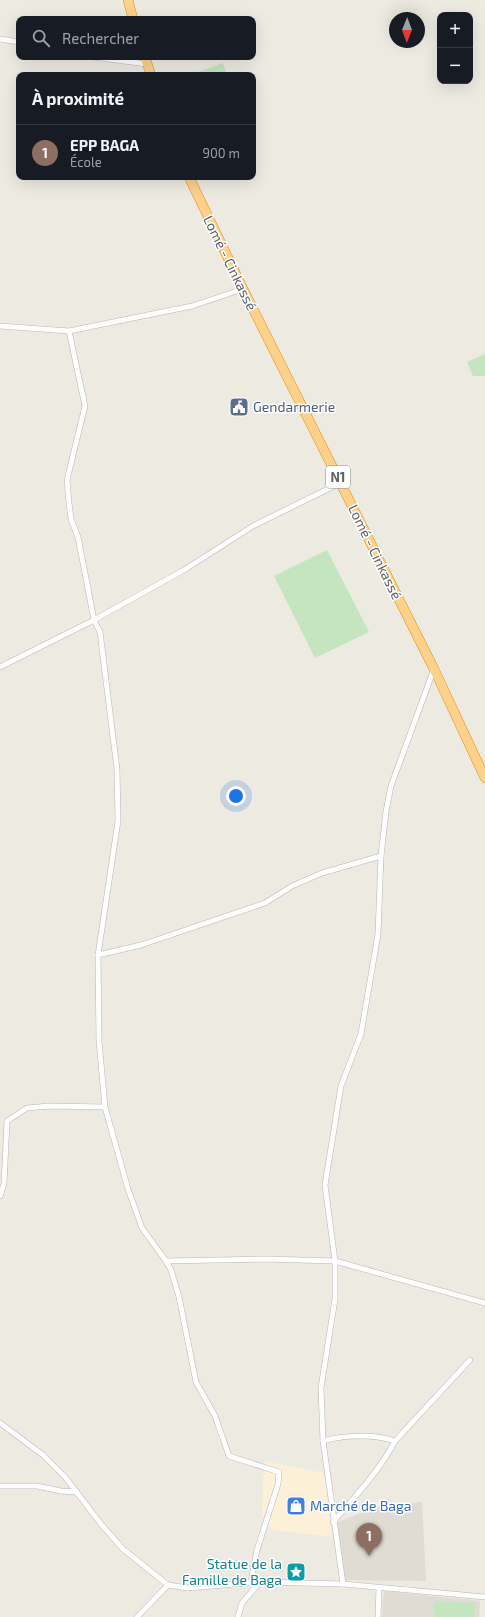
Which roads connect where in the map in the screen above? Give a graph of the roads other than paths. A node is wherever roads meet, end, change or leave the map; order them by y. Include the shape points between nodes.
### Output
1 (128, 0) edge
2 (133, 16) edge
3 (0, 39) edge
4 (16, 42) edge
5 (133, 60) edge
6 (146, 61) edge
7 (150, 72) edge
8 (189, 180) edge
9 (243, 289) junction
10 (0, 326) edge
11 (69, 331) junction
12 (340, 483) junction
13 (94, 620) junction
14 (0, 667) edge
15 (434, 669) junction
16 (485, 778) edge
17 (381, 856) junction
18 (98, 955) junction
19 (105, 1107) junction
20 (2, 1184) edge
21 (0, 1196) edge
22 (335, 1260) junction
23 (166, 1261) junction
24 (485, 1303) edge
25 (470, 1360) dead end
26 (0, 1424) edge
27 (323, 1441) junction
28 (395, 1441) junction
29 (0, 1486) edge
30 (77, 1492) junction
31 (333, 1522) junction
32 (251, 1582) junction
33 (260, 1582) junction
34 (343, 1584) junction
35 (168, 1585) junction
36 (379, 1588) junction
37 (485, 1597) edge
38 (137, 1617) edge
39 (238, 1617) edge
40 (378, 1617) edge

1 - 2 highway
3 - 4 street
5 - 6 street
6 - 7 highway
8 - 9 highway, Lomé - Cinkassé / N1
9 - 11 street via 192,306
9 - 12 highway, Lomé - Cinkassé / N1
10 - 11 street
11 - 13 street via 85,406 67,480 71,518 78,537
12 - 13 street via 253,526 184,570
12 - 15 highway, Lomé - Cinkassé / N1
13 - 14 street
13 - 18 street via 100,632 117,769 118,813
15 - 16 highway, Lomé - Cinkassé / N1
15 - 17 street via 391,786
17 - 18 street via 322,873 292,886 265,903 141,945
17 - 22 street via 378,934 363,1026 341,1086 325,1185
18 - 19 street via 99,1041
19 - 20 street via 27,1108 7,1121
19 - 23 street via 142,1228
20 - 21 street
22 - 23 street
22 - 24 street
22 - 27 street via 334,1299 321,1388
23 - 32 street via 179,1296 196,1382 215,1416 229,1456 279,1472 257,1550
25 - 28 street
26 - 30 street via 43,1455
27 - 28 street via 372,1437
27 - 31 street
28 - 31 street via 372,1475
29 - 30 street via 37,1486 61,1492
30 - 35 street via 124,1549
31 - 34 street
32 - 33 street
32 - 35 street via 188,1588
33 - 34 street
33 - 39 street via 242,1603
34 - 36 street
35 - 38 street
36 - 37 street
36 - 40 street

